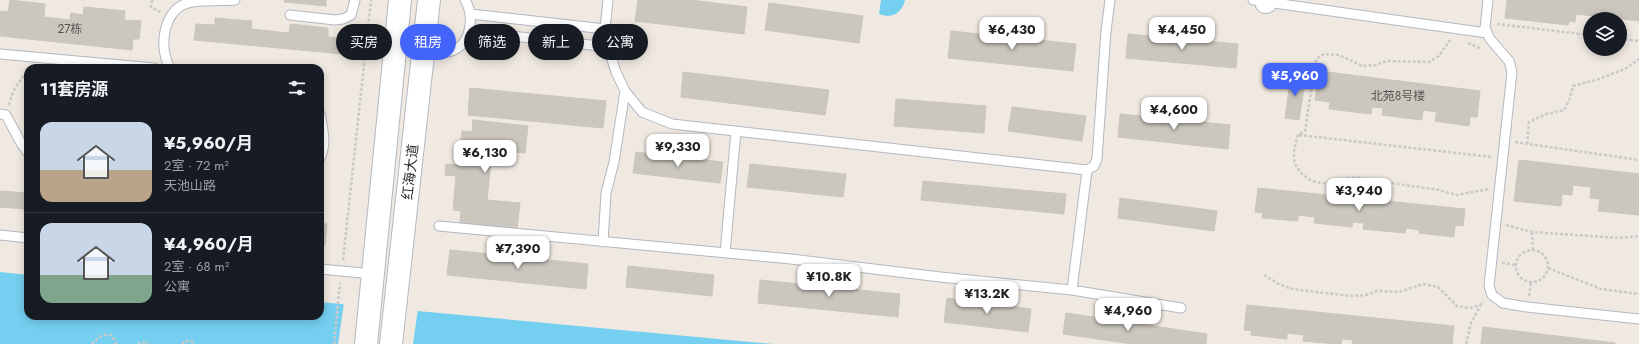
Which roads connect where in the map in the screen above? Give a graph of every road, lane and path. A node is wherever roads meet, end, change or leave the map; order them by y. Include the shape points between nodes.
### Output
1 (152, 0) edge
2 (235, 0) edge
3 (355, 0) edge
4 (371, 0) edge
5 (400, 0) edge
6 (429, 0) edge
7 (465, 0) edge
8 (608, 0) edge
9 (1110, 0) edge
10 (1488, 0) edge
11 (1261, 1) edge
12 (471, 14) junction
13 (290, 15) dead end
14 (170, 18) junction
15 (1485, 22) junction
16 (426, 24) edge
17 (470, 24) edge
18 (606, 24) edge
19 (592, 28) edge
20 (1488, 33) junction
21 (1583, 34) edge
22 (520, 37) edge
23 (464, 40) edge
24 (1627, 40) edge
25 (1456, 41) dead end
26 (1462, 41) dead end
27 (1639, 41) edge
28 (592, 45) edge
29 (456, 48) edge
30 (1484, 50) dead end
31 (0, 54) edge
32 (1639, 59) edge
33 (422, 60) edge
34 (612, 60) edge
35 (110, 64) edge
36 (168, 64) edge
37 (24, 75) edge
38 (625, 91) junction
39 (3, 114) edge
40 (736, 131) junction
41 (324, 133) edge
42 (1298, 135) junction
43 (1504, 141) junction
44 (1527, 144) junction
45 (24, 148) edge
46 (324, 150) edge
47 (1493, 157) junction
48 (1639, 160) edge
49 (1492, 163) dead end
50 (1086, 170) junction
51 (1490, 182) dead end
52 (1489, 189) junction
53 (1488, 196) dead end
54 (1496, 223) junction
55 (439, 226) dead end
56 (1532, 232) junction
57 (0, 235) edge
58 (1639, 236) edge
59 (24, 238) edge
60 (603, 242) junction
61 (1533, 250) junction
62 (725, 253) junction
63 (1548, 268) junction
64 (324, 269) edge
65 (342, 271) junction
66 (373, 274) junction
67 (1264, 274) dead end
68 (1072, 290) junction
69 (1639, 294) edge
70 (1492, 295) junction
71 (1480, 306) junction
72 (1181, 308) dead end
73 (1639, 319) edge
74 (92, 344) edge
75 (116, 344) edge
76 (138, 344) edge
77 (149, 344) edge
78 (182, 344) edge
79 (195, 344) edge
80 (334, 344) edge
81 (366, 344) edge
82 (392, 344) edge
83 (1466, 344) edge

1 - 14 path via 151,7
2 - 14 lane via 187,3 176,10
3 - 13 lane via 350,15 343,19
4 - 65 path
5 - 66 main road, 红海大道
6 - 16 main road, 红海大道
7 - 12 lane
8 - 18 lane
9 - 50 lane via 1097,160 1094,166
10 - 15 lane
11 - 20 lane
12 - 17 lane
12 - 19 lane
14 - 36 lane via 166,23 164,48
15 - 20 lane
15 - 21 path
20 - 43 lane via 1509,61 1512,72
22 - 28 lane
23 - 29 lane
24 - 27 path
25 - 42 path via 1449,40 1439,56 1429,62 1386,61 1362,66 1339,55 1324,54 1316,59 1305,131
26 - 30 path
31 - 35 lane
32 - 44 path via 1613,74 1572,86 1564,110 1546,114 1529,122
33 - 82 main road, 红海大道
34 - 38 lane
37 - 39 path via 17,83
38 - 40 lane via 642,112 672,124
38 - 60 lane via 614,162 606,193
39 - 45 lane
40 - 50 lane
40 - 62 lane
41 - 46 lane
42 - 47 path
42 - 52 path via 1294,160 1308,179 1326,183 1358,178 1457,195
43 - 44 path
43 - 47 path via 1495,139
43 - 54 lane
44 - 48 path
47 - 49 path
50 - 68 lane
51 - 52 path
52 - 53 path
54 - 56 path
54 - 70 lane via 1489,286
55 - 60 lane
56 - 58 path via 1620,238
56 - 61 path
57 - 59 lane
60 - 62 lane
61 - 63 path via 1546,258
61 - 63 path via 1523,252 1517,260 1515,265 1518,276 1528,282 1538,281 1543,278
62 - 68 lane via 791,258 940,277
63 - 69 path via 1601,289
64 - 65 lane
65 - 66 lane
65 - 80 path
66 - 81 main road, 红海大道
67 - 71 path via 1289,288 1352,296 1400,292 1423,284 1430,285 1438,287 1457,306
68 - 72 lane
70 - 71 path
70 - 73 lane via 1503,303 1527,307
71 - 83 path via 1471,323
74 - 75 path via 98,336 105,334 110,335
76 - 77 path
78 - 79 path via 191,341

